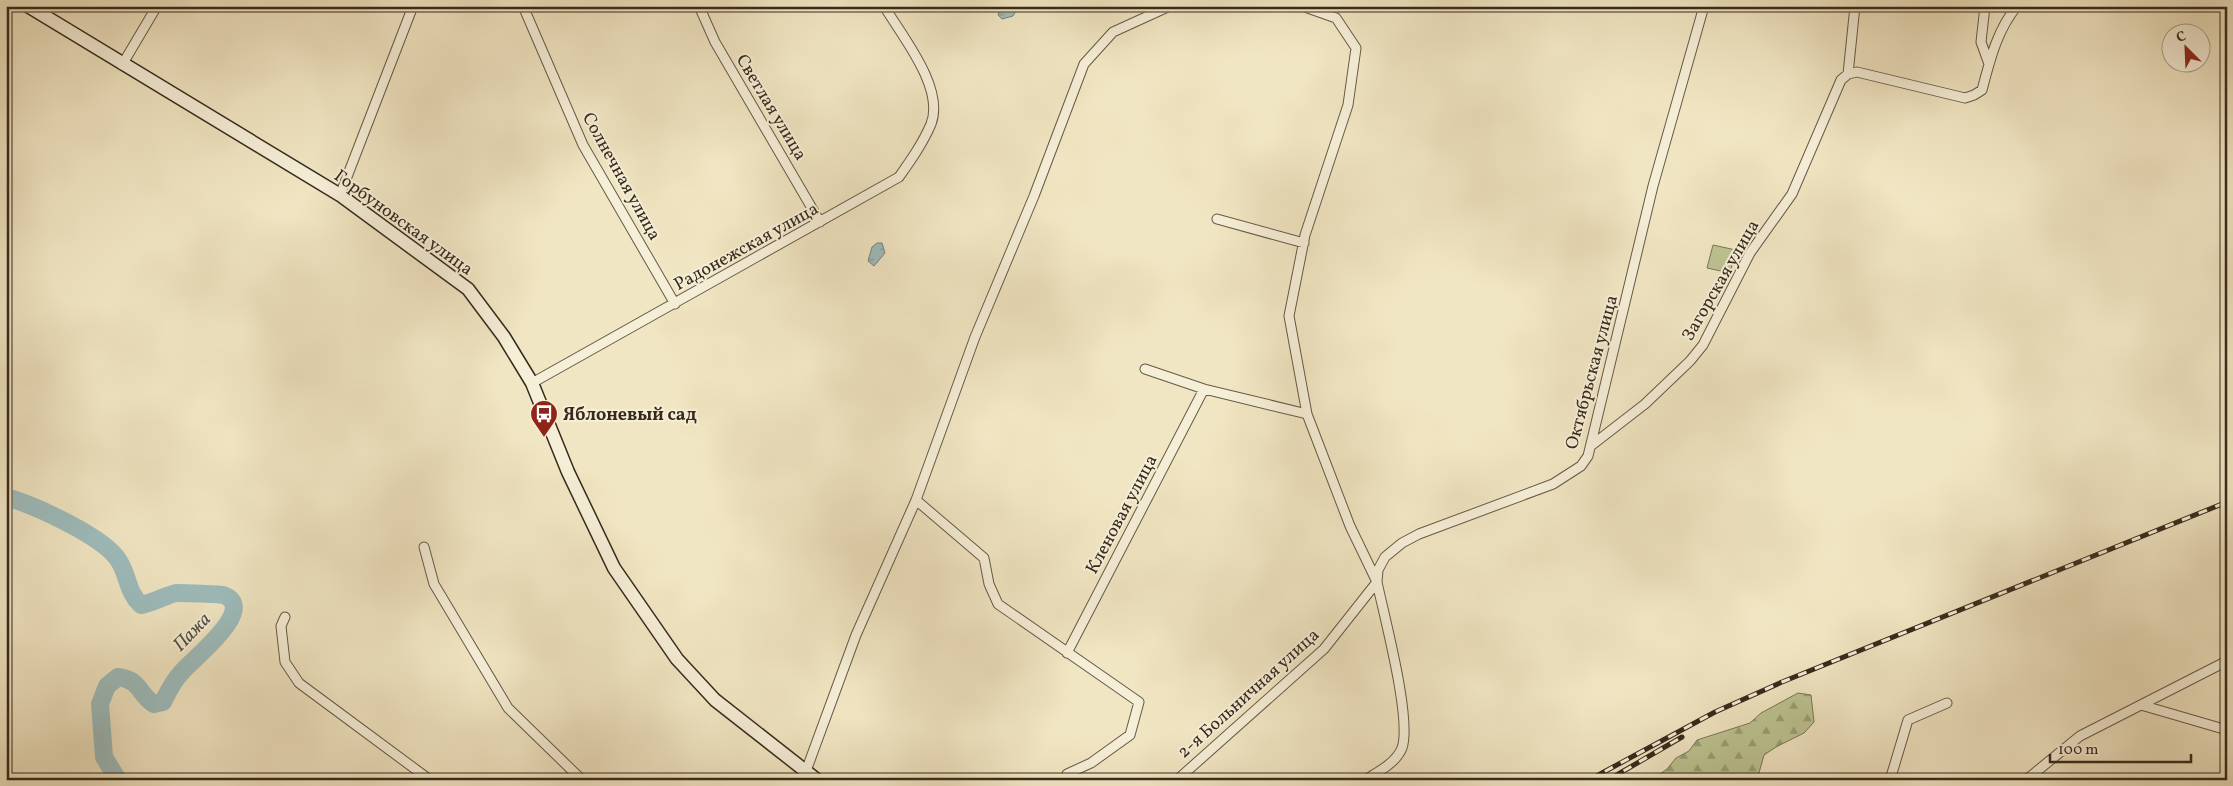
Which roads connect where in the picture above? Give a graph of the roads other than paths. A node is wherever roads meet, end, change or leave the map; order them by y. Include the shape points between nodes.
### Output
1 (28, 6) edge
2 (157, 6) edge
3 (412, 6) edge
4 (523, 6) edge
5 (699, 6) edge
6 (884, 6) edge
7 (1170, 6) edge
8 (1302, 6) edge
9 (1704, 6) edge
10 (1855, 6) edge
11 (1985, 6) edge
12 (2017, 6) edge
13 (122, 64) junction
14 (1989, 64) junction
15 (1848, 74) junction
16 (340, 195) junction
17 (1217, 219) dead end
18 (820, 222) junction
19 (1304, 243) junction
20 (675, 304) junction
21 (1146, 368) dead end
22 (532, 383) junction
23 (1204, 390) junction
24 (1307, 414) junction
25 (1592, 445) junction
26 (916, 500) junction
27 (424, 547) dead end
28 (1377, 582) junction
29 (285, 617) dead end
30 (1066, 653) junction
31 (2227, 661) edge
32 (1947, 703) dead end
33 (2141, 705) junction
34 (2227, 730) edge
35 (806, 771) junction
36 (1068, 774) dead end
37 (430, 780) edge
38 (582, 780) edge
39 (817, 780) edge
40 (1177, 780) edge
41 (1365, 780) edge
42 (1890, 780) edge
43 (2026, 780) edge

1 - 13 main road, Горбуновская улица
2 - 13 street
3 - 16 street
4 - 20 street, Солнечная улица via 583,145
5 - 18 street, Светлая улица via 715,42
6 - 18 street, Радонежская улица via 926,77 934,100 931,122 899,177
7 - 26 street via 1113,32 1084,64 1034,196 975,337
8 - 19 street via 1336,18 1356,48 1348,105
9 - 25 street, Октябрьская улица via 1653,186
10 - 15 street, Загорская улица
11 - 14 street via 1981,42
12 - 14 street via 2007,18
13 - 16 main road, Горбуновская улица
14 - 15 street via 1982,90 1965,98 1857,72
15 - 25 street, Загорская улица via 1841,80 1792,194 1750,253 1703,345 1645,404
16 - 22 main road, Горбуновская улица via 468,289 504,336
17 - 19 street
18 - 20 street, Радонежская улица
19 - 24 street via 1289,316
20 - 22 street, Радонежская улица
21 - 23 street
22 - 35 main road, Горбуновская улица via 568,472 614,568 677,659 715,700
23 - 24 street
23 - 30 street, Кленовая улица
24 - 28 street via 1350,526
25 - 28 street, Октябрьская улица via 1580,466 1553,484 1419,534 1392,549 1380,564
26 - 30 street via 984,558 989,584 998,604
26 - 35 street via 856,635
27 - 38 street via 434,584 508,708
28 - 40 street, 2-я Больничная улица via 1324,648
28 - 41 street, Октябрьская улица via 1402,706 1403,743 1389,765
29 - 37 street via 281,626 285,662 299,683
30 - 36 street via 1139,702 1130,735 1091,763
31 - 33 street
32 - 42 street via 1908,720
33 - 34 street
33 - 43 street via 2080,736
35 - 39 main road, Горбуновская улица

